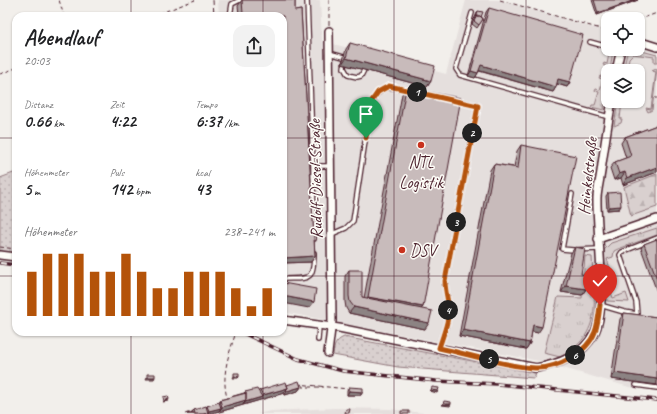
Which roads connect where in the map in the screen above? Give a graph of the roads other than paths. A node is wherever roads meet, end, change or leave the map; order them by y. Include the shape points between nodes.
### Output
1 (240, 0) edge
2 (307, 0) edge
3 (231, 12) edge
4 (472, 13) dead end
5 (329, 30) road end
6 (590, 42) dead end
7 (645, 43) edge
8 (601, 44) edge
9 (657, 47) edge
10 (329, 53) junction
11 (346, 58) junction
12 (353, 60) edge
13 (364, 70) edge
14 (411, 91) edge
15 (456, 101) edge
16 (611, 108) edge
17 (609, 117) junction
18 (313, 166) junction
19 (330, 166) junction
20 (572, 194) dead end
21 (657, 219) edge
22 (331, 234) junction
23 (657, 238) edge
24 (598, 239) junction
25 (599, 249) junction
26 (0, 255) edge
27 (12, 256) edge
28 (287, 279) edge
29 (600, 305) junction
30 (287, 321) edge
31 (320, 325) junction
32 (331, 326) junction
33 (318, 340) dead end
34 (439, 348) junction
35 (328, 352) dead end
36 (636, 385) dead end
37 (657, 388) edge

1 - 3 lane via 232,4
2 - 18 lane
4 - 17 lane via 456,69 460,75
5 - 10 street, Rudolf-Diesel-Straße
6 - 8 lane
7 - 9 street
10 - 11 lane
10 - 19 street, Rudolf-Diesel-Straße
11 - 12 lane
11 - 13 lane via 344,68 348,75 357,77 364,73
14 - 22 lane via 389,86 378,92 371,102 351,223
15 - 34 lane via 478,106 445,281 449,304
16 - 17 street, Heinkelstraße
17 - 24 street, Heinkelstraße via 597,196
18 - 19 lane
18 - 28 lane via 314,270 306,278
19 - 22 street, Rudolf-Diesel-Straße
20 - 25 lane via 562,249
21 - 24 street
22 - 32 street, Rudolf-Diesel-Straße
23 - 29 lane via 622,252 620,256 636,302 637,314
24 - 25 street, Heinkelstraße
25 - 29 street, Heinkelstraße
26 - 27 street
29 - 34 street, Heinkelstraße via 595,333 589,342 575,355 558,364 536,368
30 - 31 street, Heinkelstraße
31 - 32 street, Heinkelstraße
31 - 33 lane
32 - 34 street, Heinkelstraße
32 - 35 street, Rudolf-Diesel-Straße
36 - 37 lane

